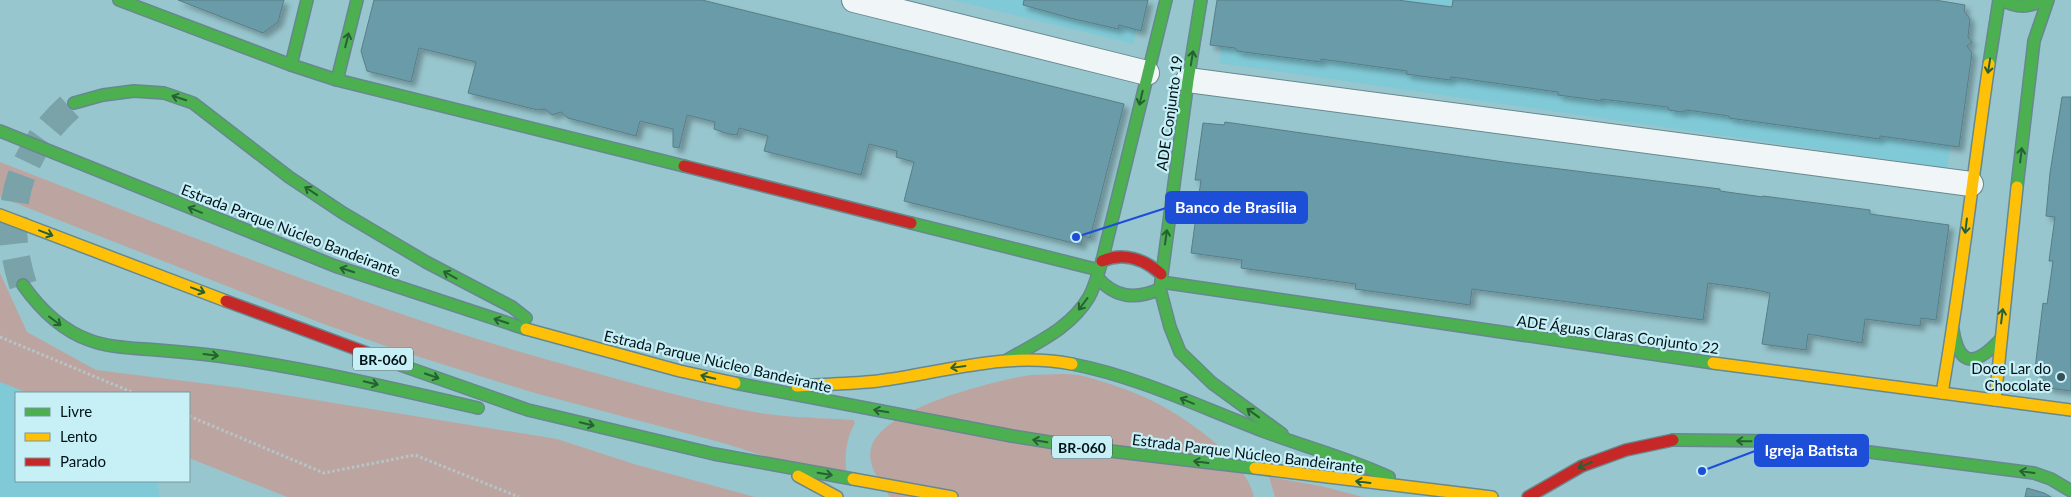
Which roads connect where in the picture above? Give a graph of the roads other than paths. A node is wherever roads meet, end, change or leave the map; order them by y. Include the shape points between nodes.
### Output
1 (119, 0) edge
2 (307, 0) edge
3 (357, 0) edge
4 (854, 0) edge
5 (1166, 0) edge
6 (1201, 0) edge
7 (2000, 0) edge
8 (2043, 0) edge
9 (2048, 0) edge
10 (2007, 29) dead end
11 (1994, 31) junction
12 (2024, 31) dead end
13 (2034, 41) junction
14 (291, 65) junction
15 (1147, 73) junction
16 (338, 80) junction
17 (1188, 80) junction
18 (74, 103) tunnel mouth
19 (0, 131) edge
20 (1971, 184) junction
21 (0, 215) edge
22 (1100, 269) junction
23 (1161, 282) junction
24 (23, 285) tunnel mouth
25 (1953, 330) junction
26 (551, 337) junction
27 (2000, 340) junction
28 (1007, 360) junction
29 (756, 388) junction
30 (1942, 393) junction
31 (1995, 400) junction
32 (528, 410) junction
33 (2071, 410) edge
34 (1293, 442) junction
35 (777, 465) junction
36 (1411, 488) junction
37 (2071, 491) edge
38 (837, 497) edge
39 (952, 497) edge
40 (1492, 497) edge
41 (1528, 497) edge

1 - 14 main road
2 - 14 main road
16 -> 3 main road
4 - 15 street
5 - 15 main road, ADE Conjunto 19
17 -> 6 main road, ADE Conjunto 19
7 - 8 main road via 2020,8
7 - 11 main road
9 - 13 main road
10 - 11 main road
11 -> 20 main road
12 - 13 main road
27 -> 13 main road
14 - 16 main road
15 -> 22 main road, ADE Conjunto 19
16 - 22 main road
17 - 20 street
23 -> 17 main road, ADE Conjunto 19
26 -> 18 main road via 512,307 414,255 328,202 193,103 134,91 100,94
26 -> 19 main road, Estrada Parque Núcleo Bandeirante / BR-060 via 335,266
20 -> 25 main road
21 -> 32 main road, BR-060 via 342,345
22 - 23 main road via 1112,257 1128,258 1149,264
22 - 23 main road via 1108,289 1127,297 1146,296
22 -> 28 main road, ADE Conjunto 19 via 1080,310 1065,324
23 - 30 main road, ADE Águas Claras Conjunto 22 via 1611,349
34 -> 23 main road, ADE Conjunto 19 via 1212,383 1180,352 1170,326
24 -> 32 main road via 56,322 71,332 105,345 289,367 490,411
25 - 27 main road via 1955,344 1963,356 1969,358 1982,357
25 - 30 main road
29 -> 26 main road, Estrada Parque Núcleo Bandeirante / BR-060
27 - 31 main road
28 -> 29 main road via 876,381
34 -> 28 main road via 1128,377 1074,364
36 -> 29 main road, Estrada Parque Núcleo Bandeirante / BR-060 via 1093,449
30 - 31 main road, ADE Águas Claras Conjunto 22
31 - 33 main road, ADE Águas Claras Conjunto 22
32 -> 35 main road, BR-060 via 714,454
34 - 36 main road via 1365,465
35 - 38 main road
35 -> 39 main road, BR-060
36 - 40 main road, Estrada Parque Núcleo Bandeirante / BR-060
37 -> 41 main road via 2043,476 2015,470 1783,442 1667,440 1582,466

